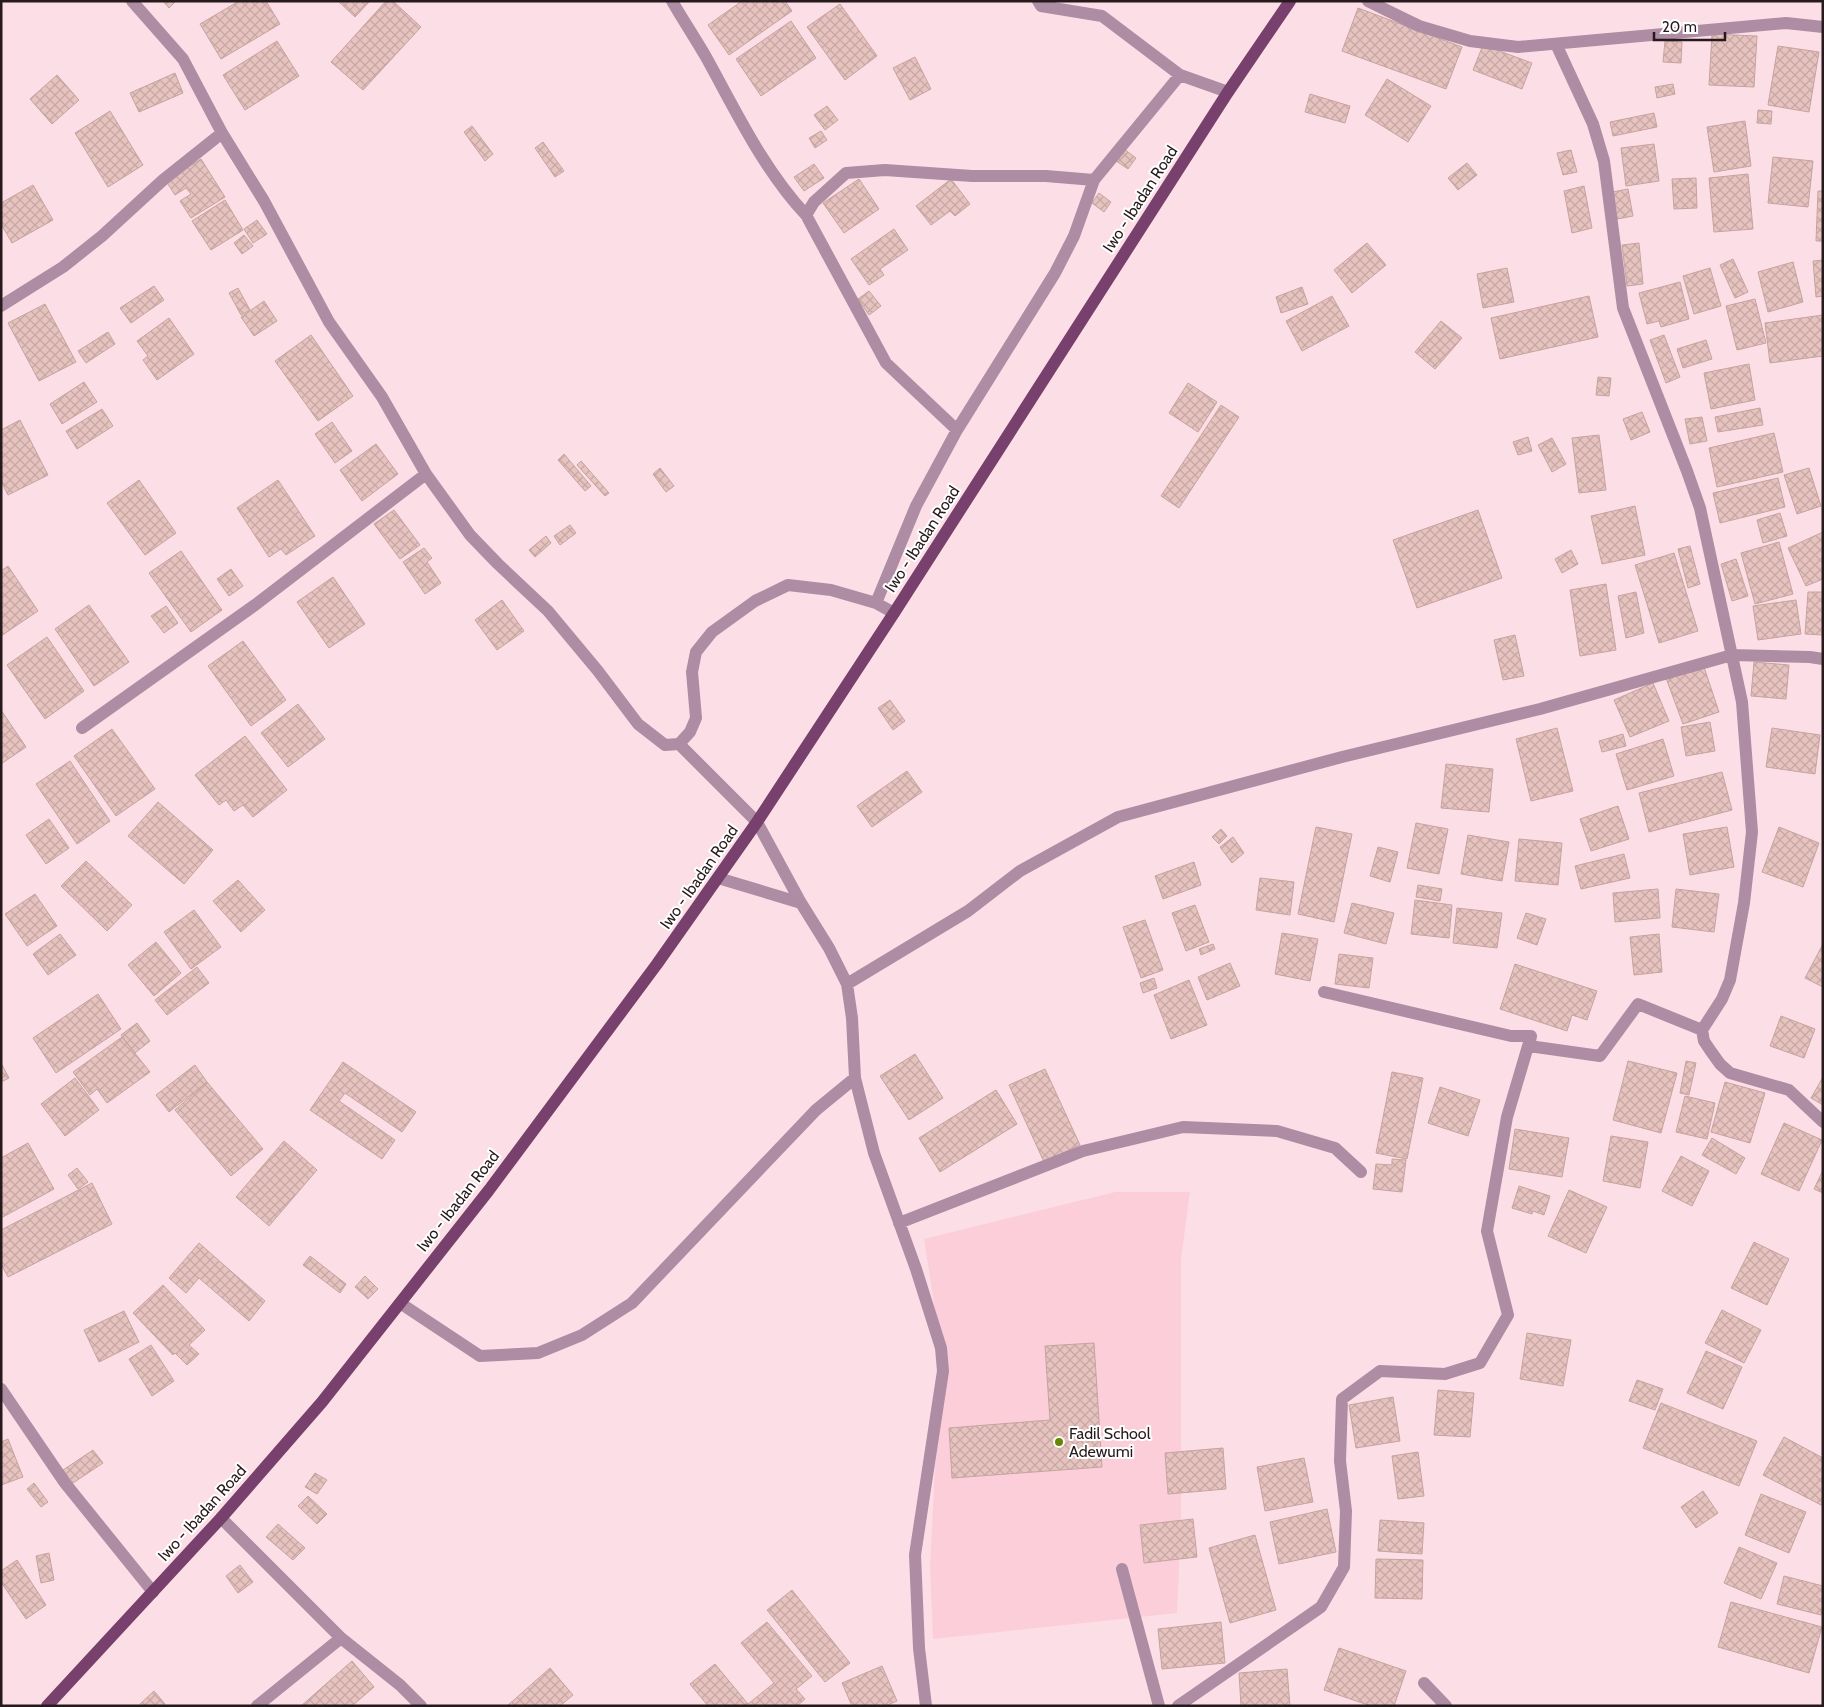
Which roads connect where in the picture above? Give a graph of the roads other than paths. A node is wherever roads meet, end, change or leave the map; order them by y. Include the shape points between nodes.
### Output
1 (132, 1) edge
2 (672, 1) edge
3 (1038, 1) edge
4 (1290, 1) edge
5 (1368, 1) edge
6 (1823, 27) edge
7 (1556, 44) junction
8 (1180, 76) junction
9 (1228, 92) junction
10 (222, 133) junction
11 (1094, 180) junction
12 (806, 214) junction
13 (1, 306) edge
14 (957, 430) junction
15 (426, 474) junction
16 (876, 603) junction
17 (894, 612) junction
18 (1732, 655) junction
19 (1823, 659) edge
20 (82, 728) dead end
21 (679, 744) junction
22 (757, 822) junction
23 (718, 878) junction
24 (801, 903) junction
25 (847, 984) junction
26 (1324, 992) dead end
27 (1702, 1030) junction
28 (1531, 1036) junction
29 (856, 1078) junction
30 (1823, 1122) edge
31 (1361, 1172) dead end
32 (899, 1223) junction
33 (400, 1303) junction
34 (1, 1389) edge
35 (220, 1518) junction
36 (1122, 1568) dead end
37 (153, 1592) junction
38 (341, 1638) junction
39 (1424, 1683) dead end
40 (47, 1706) edge
41 (257, 1706) edge
42 (421, 1706) edge
43 (926, 1706) edge
44 (1159, 1706) edge
45 (1178, 1706) edge
46 (1446, 1706) edge

1 - 10 street via 183,59
2 - 12 street via 762,157
3 - 8 street via 1041,6 1102,16
4 - 9 main road, Iwo - Ibadan Road
5 - 7 street via 1419,26 1470,41 1518,47
6 - 7 street via 1786,23
7 - 18 street via 1593,124 1602,152 1623,308 1700,508
8 - 9 street
8 - 11 street
9 - 17 main road, Iwo - Ibadan Road
10 - 13 street via 63,267
10 - 15 street via 264,201 328,322 382,397
11 - 12 street via 885,170 846,173 814,202
11 - 14 street via 1074,236 1055,273
12 - 14 street via 886,363
14 - 16 street via 916,506
15 - 20 street via 255,605
15 - 21 street via 470,535 548,611 638,724 665,745
16 - 17 street
16 - 21 street via 831,590 788,585 755,601 712,632 696,652 692,672 696,718 690,732
17 - 22 main road, Iwo - Ibadan Road
18 - 19 street
18 - 25 street via 1540,709 1342,757 1118,817 1020,871 968,911
18 - 27 street via 1742,702 1752,832 1744,903 1730,980
21 - 22 street
22 - 23 main road, Iwo - Ibadan Road
22 - 24 street
23 - 24 street
23 - 33 main road, Iwo - Ibadan Road via 489,1190
24 - 25 street
25 - 29 street
26 - 28 street via 1511,1036
27 - 28 street via 1638,1004 1600,1056 1529,1046
27 - 30 street via 1710,1050 1730,1072 1789,1090
28 - 45 street via 1508,1117 1487,1231 1508,1315 1480,1363 1445,1374 1380,1370 1342,1399 1340,1462 1346,1511 1344,1567 1321,1607
29 - 32 street via 874,1153
29 - 33 street via 816,1110 632,1303 582,1335 538,1353 480,1356
31 - 32 street via 1335,1148 1277,1131 1183,1127 1083,1151
32 - 43 street via 941,1348 943,1371 915,1555 919,1648
33 - 35 main road, Iwo - Ibadan Road via 322,1402
34 - 37 street via 66,1483
35 - 37 main road, Iwo - Ibadan Road
35 - 38 street
36 - 44 street
37 - 40 main road, Iwo - Ibadan Road
38 - 41 street
38 - 42 street
39 - 46 street

